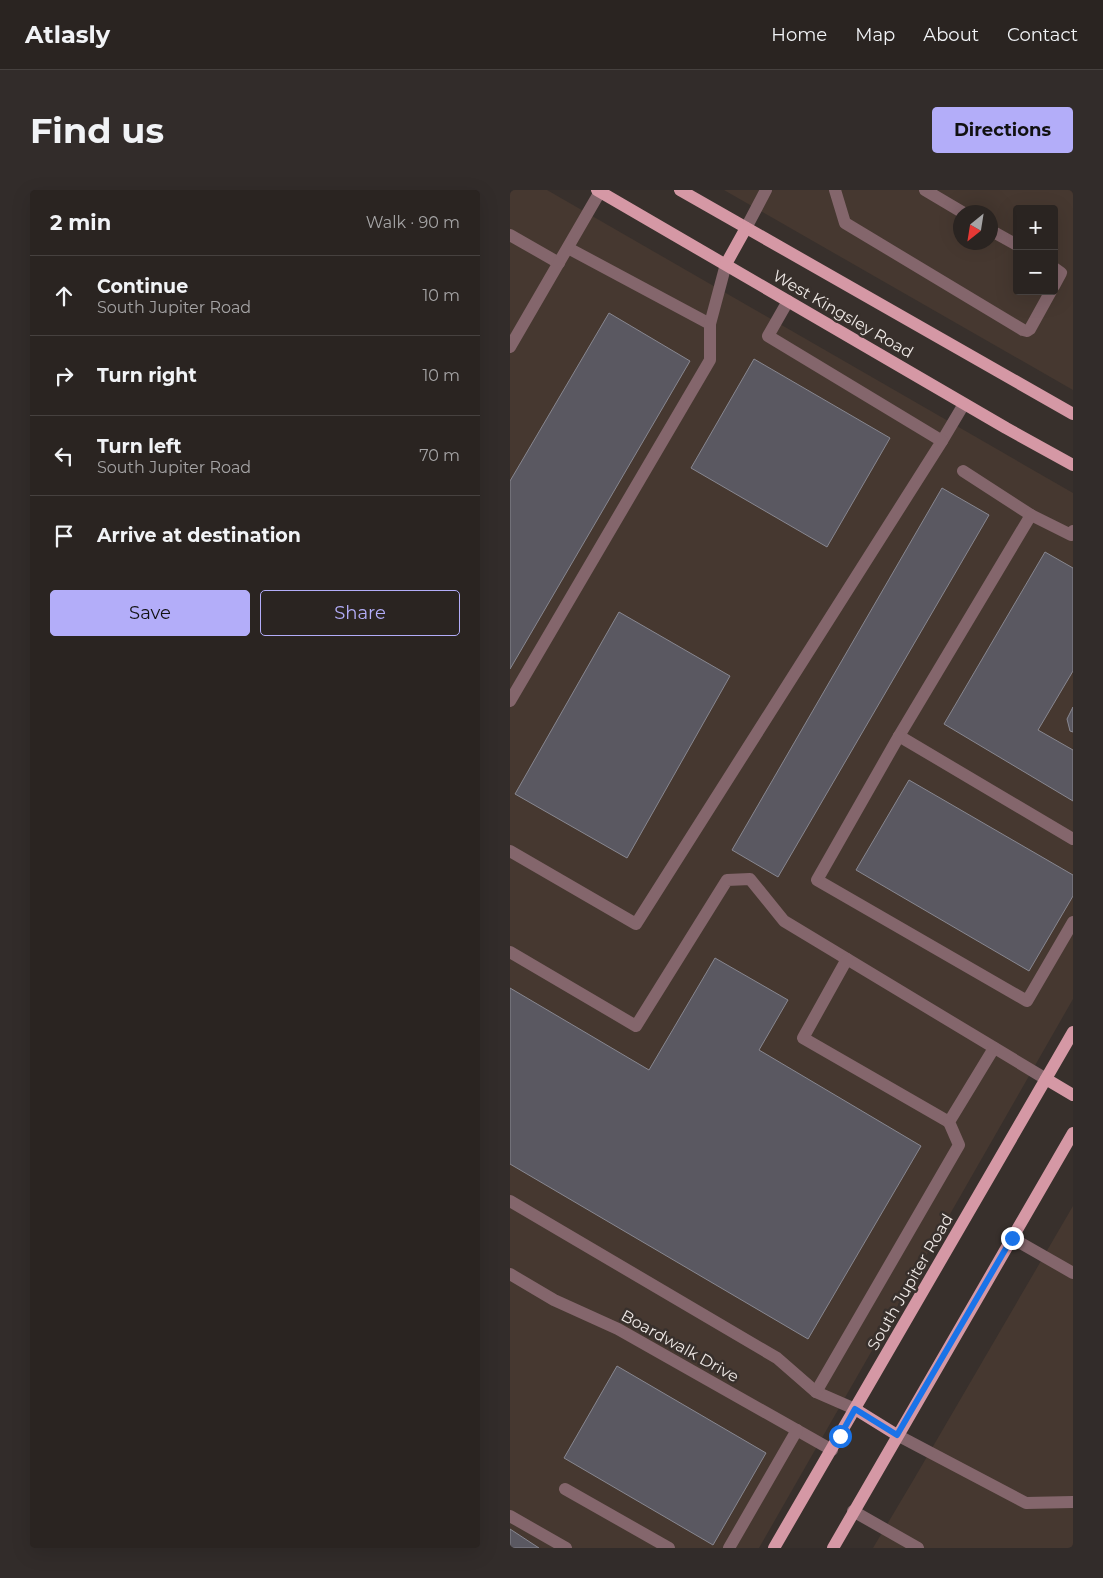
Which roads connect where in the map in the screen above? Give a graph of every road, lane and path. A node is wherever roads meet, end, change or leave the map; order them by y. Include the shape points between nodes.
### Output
1 (680, 190) edge
2 (766, 190) edge
3 (835, 190) edge
4 (925, 190) edge
5 (599, 191) edge
6 (953, 207) edge
7 (746, 228) junction
8 (510, 235) edge
9 (998, 235) edge
10 (1013, 244) edge
11 (568, 248) junction
12 (559, 263) junction
13 (726, 264) junction
14 (1049, 295) edge
15 (788, 301) junction
16 (710, 324) junction
17 (510, 347) edge
18 (964, 404) junction
19 (1073, 414) edge
20 (942, 441) junction
21 (1073, 465) edge
22 (963, 471) dead end
23 (1031, 515) junction
24 (1072, 534) edge
25 (510, 701) edge
26 (899, 736) junction
27 (1073, 839) edge
28 (510, 851) edge
29 (1073, 922) edge
30 (510, 952) edge
31 (847, 959) junction
32 (1073, 1032) edge
33 (994, 1048) junction
34 (1046, 1079) junction
35 (1073, 1095) edge
36 (950, 1122) junction
37 (1073, 1133) edge
38 (510, 1201) edge
39 (1012, 1238) junction
40 (510, 1274) edge
41 (1073, 1274) edge
42 (816, 1392) junction
43 (855, 1409) junction
44 (797, 1430) junction
45 (897, 1435) junction
46 (832, 1450) junction
47 (564, 1489) dead end
48 (1073, 1502) edge
49 (853, 1511) junction
50 (510, 1516) edge
51 (566, 1548) edge
52 (669, 1548) edge
53 (728, 1548) edge
54 (774, 1548) edge
55 (833, 1548) edge
56 (918, 1548) edge

1 - 7 main road, West Kingsley Road
2 - 7 street
3 - 14 street via 845,223 1027,332
4 - 6 street
5 - 11 street
5 - 13 main road, West Kingsley Road
7 - 13 main road
7 - 19 main road, West Kingsley Road
8 - 12 street
9 - 10 street
11 - 12 street
11 - 16 street
12 - 17 street
13 - 15 main road, West Kingsley Road
13 - 16 street
15 - 18 main road, West Kingsley Road
15 - 20 street via 768,336
16 - 25 street via 710,360
18 - 20 street
18 - 21 main road, West Kingsley Road
20 - 28 street via 636,924
22 - 23 street
23 - 24 street
23 - 26 street
26 - 27 street
26 - 29 street via 817,880 1027,1001
30 - 31 street via 636,1026 727,880 750,878 784,921
31 - 33 street
31 - 36 street via 803,1038
32 - 34 main road, South Jupiter Road
33 - 34 street
33 - 36 street
34 - 35 main road
34 - 43 main road, South Jupiter Road
36 - 42 street via 959,1145
37 - 39 main road
38 - 42 street via 777,1358
39 - 41 street
39 - 45 main road
40 - 44 street, Boardwalk Drive via 554,1300 618,1329
42 - 43 street
43 - 45 main road
43 - 46 main road, South Jupiter Road
44 - 46 street, Boardwalk Drive
44 - 53 street
45 - 48 street via 1026,1503
45 - 49 main road
46 - 54 main road, South Jupiter Road
47 - 52 street
49 - 55 main road
49 - 56 street
50 - 51 street

